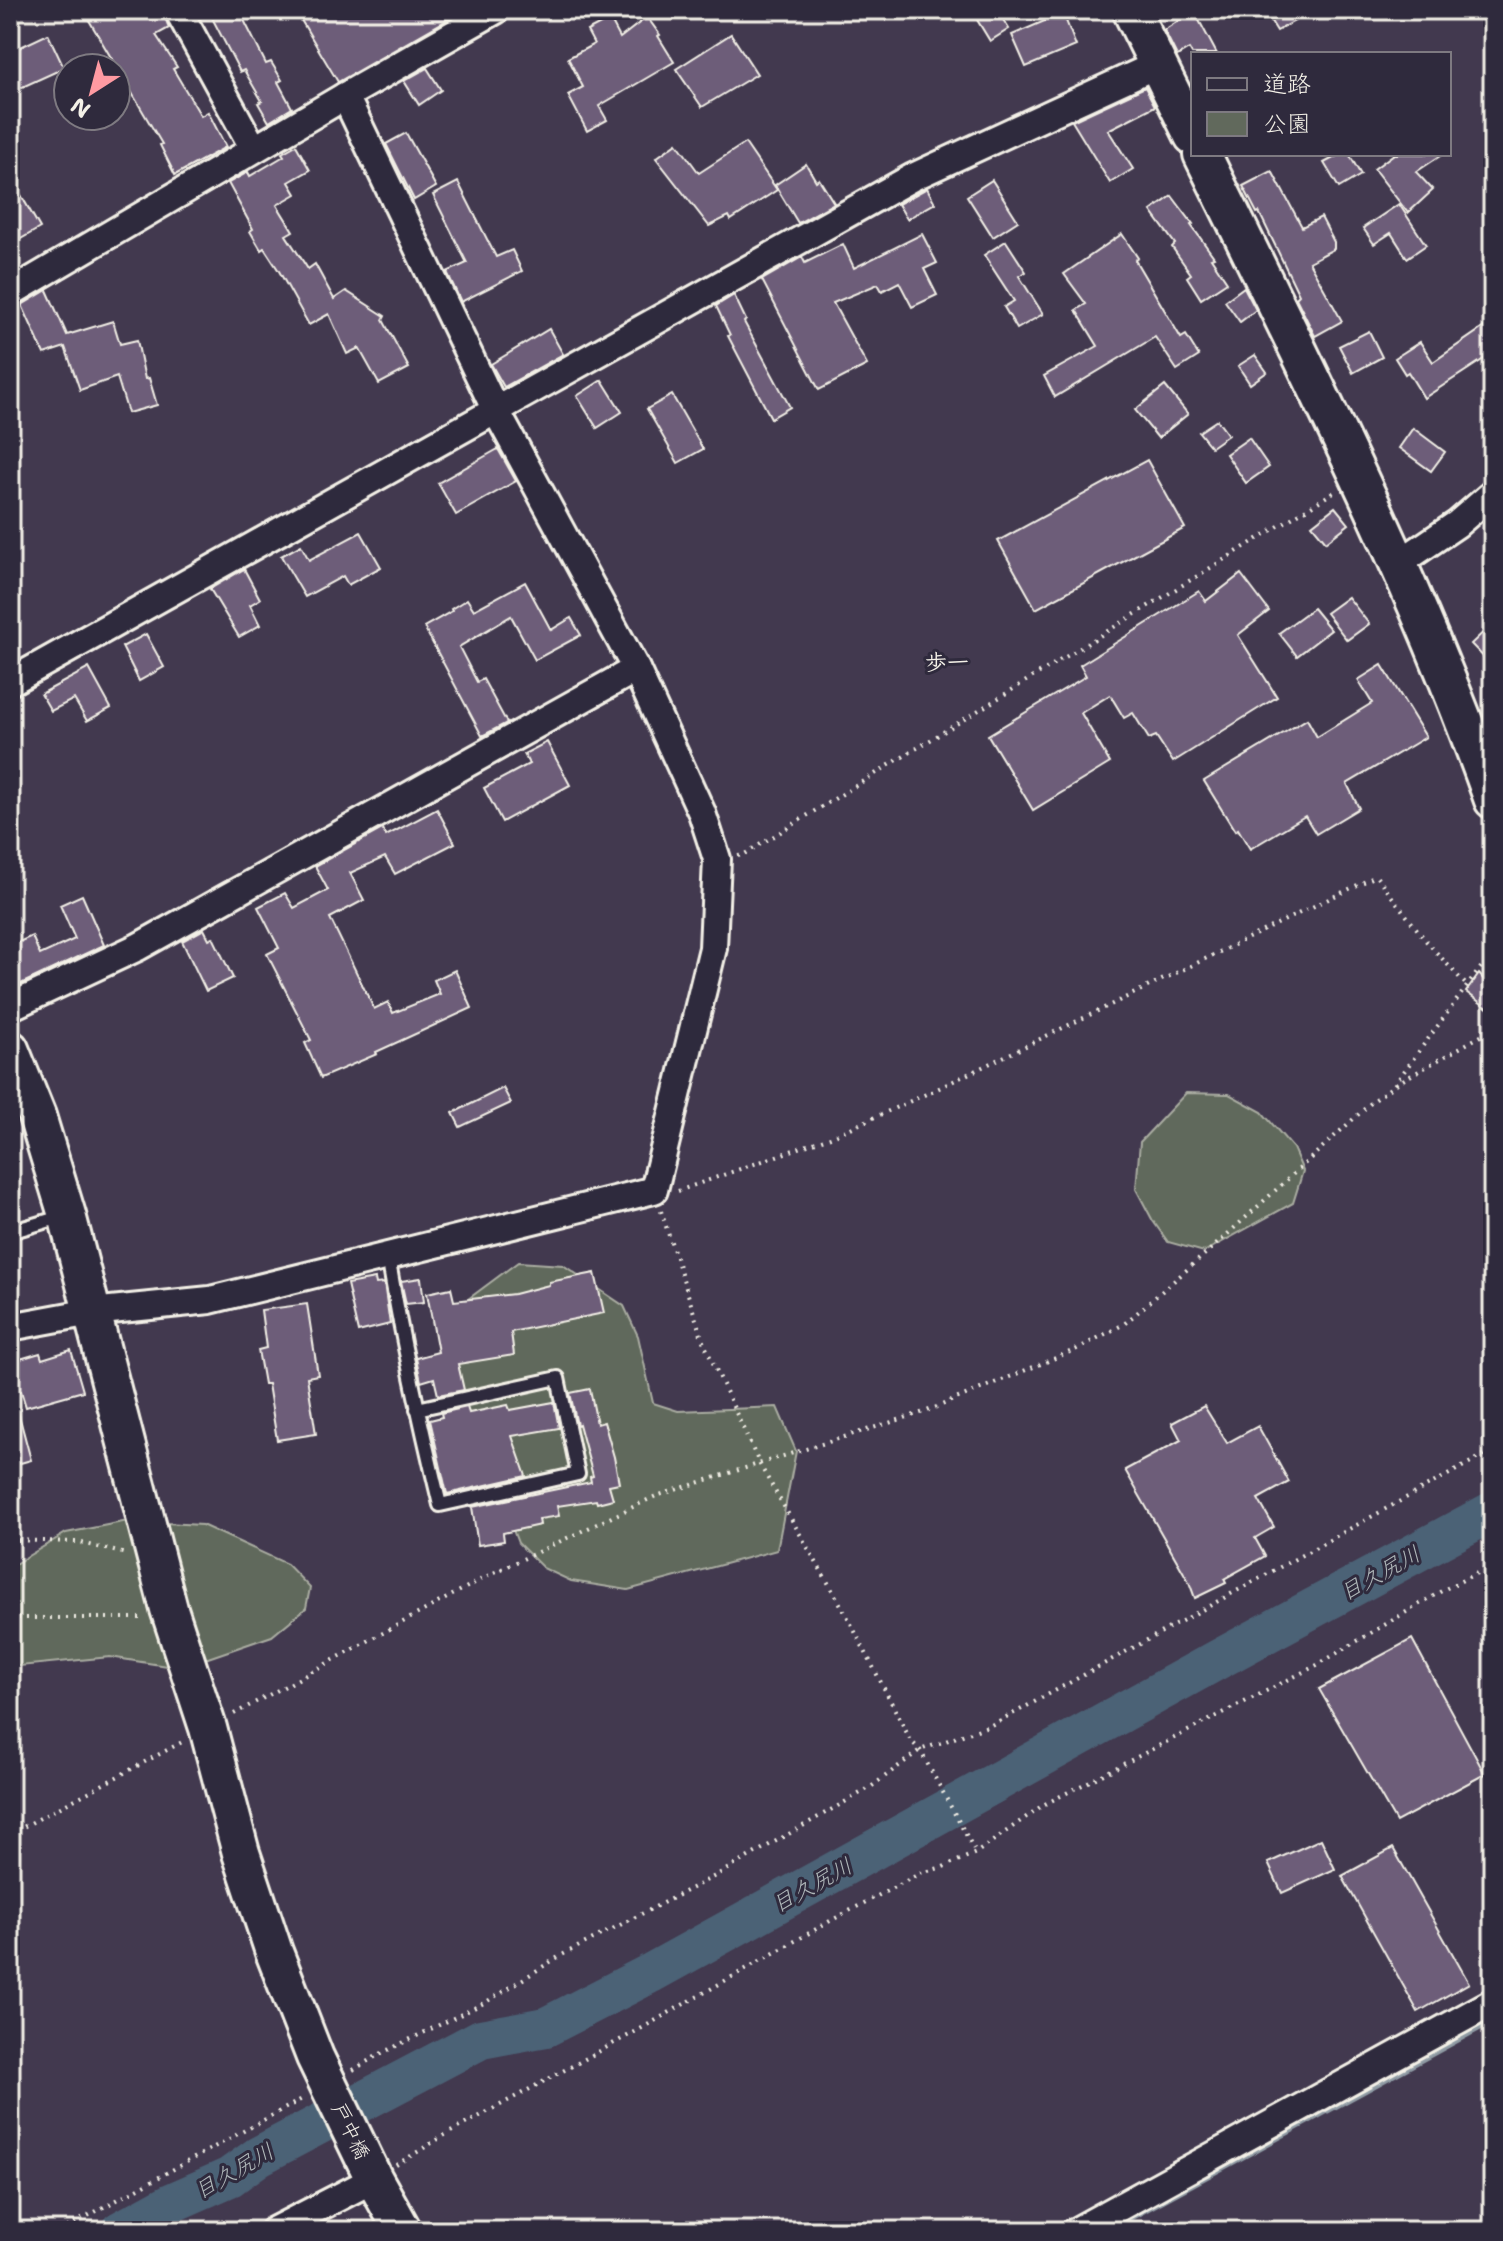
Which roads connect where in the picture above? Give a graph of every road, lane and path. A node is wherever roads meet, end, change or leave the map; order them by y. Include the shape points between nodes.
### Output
1 (178, 10) edge
2 (496, 10) edge
3 (1131, 10) edge
4 (1158, 64) junction
5 (345, 96) junction
6 (1191, 132) edge
7 (254, 149) junction
8 (1203, 156) edge
9 (10, 293) edge
10 (495, 409) junction
11 (1360, 476) junction
12 (1493, 493) edge
13 (1398, 564) junction
14 (636, 669) junction
15 (10, 682) edge
16 (1493, 800) edge
17 (717, 859) junction
18 (1493, 951) edge
19 (1468, 987) junction
20 (10, 1007) edge
21 (1493, 1029) edge
22 (10, 1049) edge
23 (1394, 1085) junction
24 (655, 1194) junction
25 (67, 1215) junction
26 (10, 1232) edge
27 (388, 1256) junction
28 (91, 1312) junction
29 (10, 1327) edge
30 (417, 1409) junction
31 (1493, 1450) edge
32 (760, 1465) junction
33 (10, 1540) edge
34 (156, 1561) junction
35 (1493, 1565) edge
36 (169, 1609) junction
37 (10, 1618) edge
38 (208, 1728) junction
39 (920, 1750) junction
40 (10, 1834) edge
41 (976, 1853) junction
42 (1493, 2002) edge
43 (330, 2088) junction
44 (372, 2175) junction
45 (60, 2231) edge
46 (273, 2231) edge
47 (403, 2231) edge
48 (1076, 2231) edge

1 - 7 street
2 - 5 street
3 - 4 street
4 - 6 street
4 - 10 street via 913,177
5 - 7 street
5 - 10 street
7 - 9 street
8 - 11 street
10 - 14 street
10 - 15 street
11 - 13 street
11 - 17 path via 743,855
12 - 13 street
13 - 16 street via 1460,706
14 - 17 street via 702,813
14 - 20 street via 138,947
17 - 24 street via 713,948
18 - 19 path
19 - 23 path
19 - 24 path via 1376,876 833,1136
21 - 23 path
22 - 25 street, 戸中橋
23 - 32 path via 1124,1324 927,1411
24 - 27 street
24 - 32 path via 703,1341
25 - 26 lane
25 - 28 street, 戸中橋
27 - 28 street via 210,1300
27 - 30 lane
28 - 29 street
28 - 34 street, 戸中橋
30 - 30 lane via 440,1505 578,1474 558,1378
31 - 39 path via 1018,1711
32 - 38 path via 656,1496 505,1567
32 - 39 path
33 - 34 path via 78,1542
34 - 36 street, 戸中橋
35 - 41 path via 1317,1665 1043,1805
36 - 37 path via 138,1619
36 - 38 street, 戸中橋
38 - 40 path
38 - 43 street, 戸中橋 via 274,1952
39 - 41 path
39 - 43 path via 871,1787 560,1956 486,2002 380,2054
41 - 44 path via 921,1873 832,1920
42 - 48 street
43 - 44 street, 戸中橋
43 - 45 path
44 - 46 street
44 - 47 street, 戸中橋

